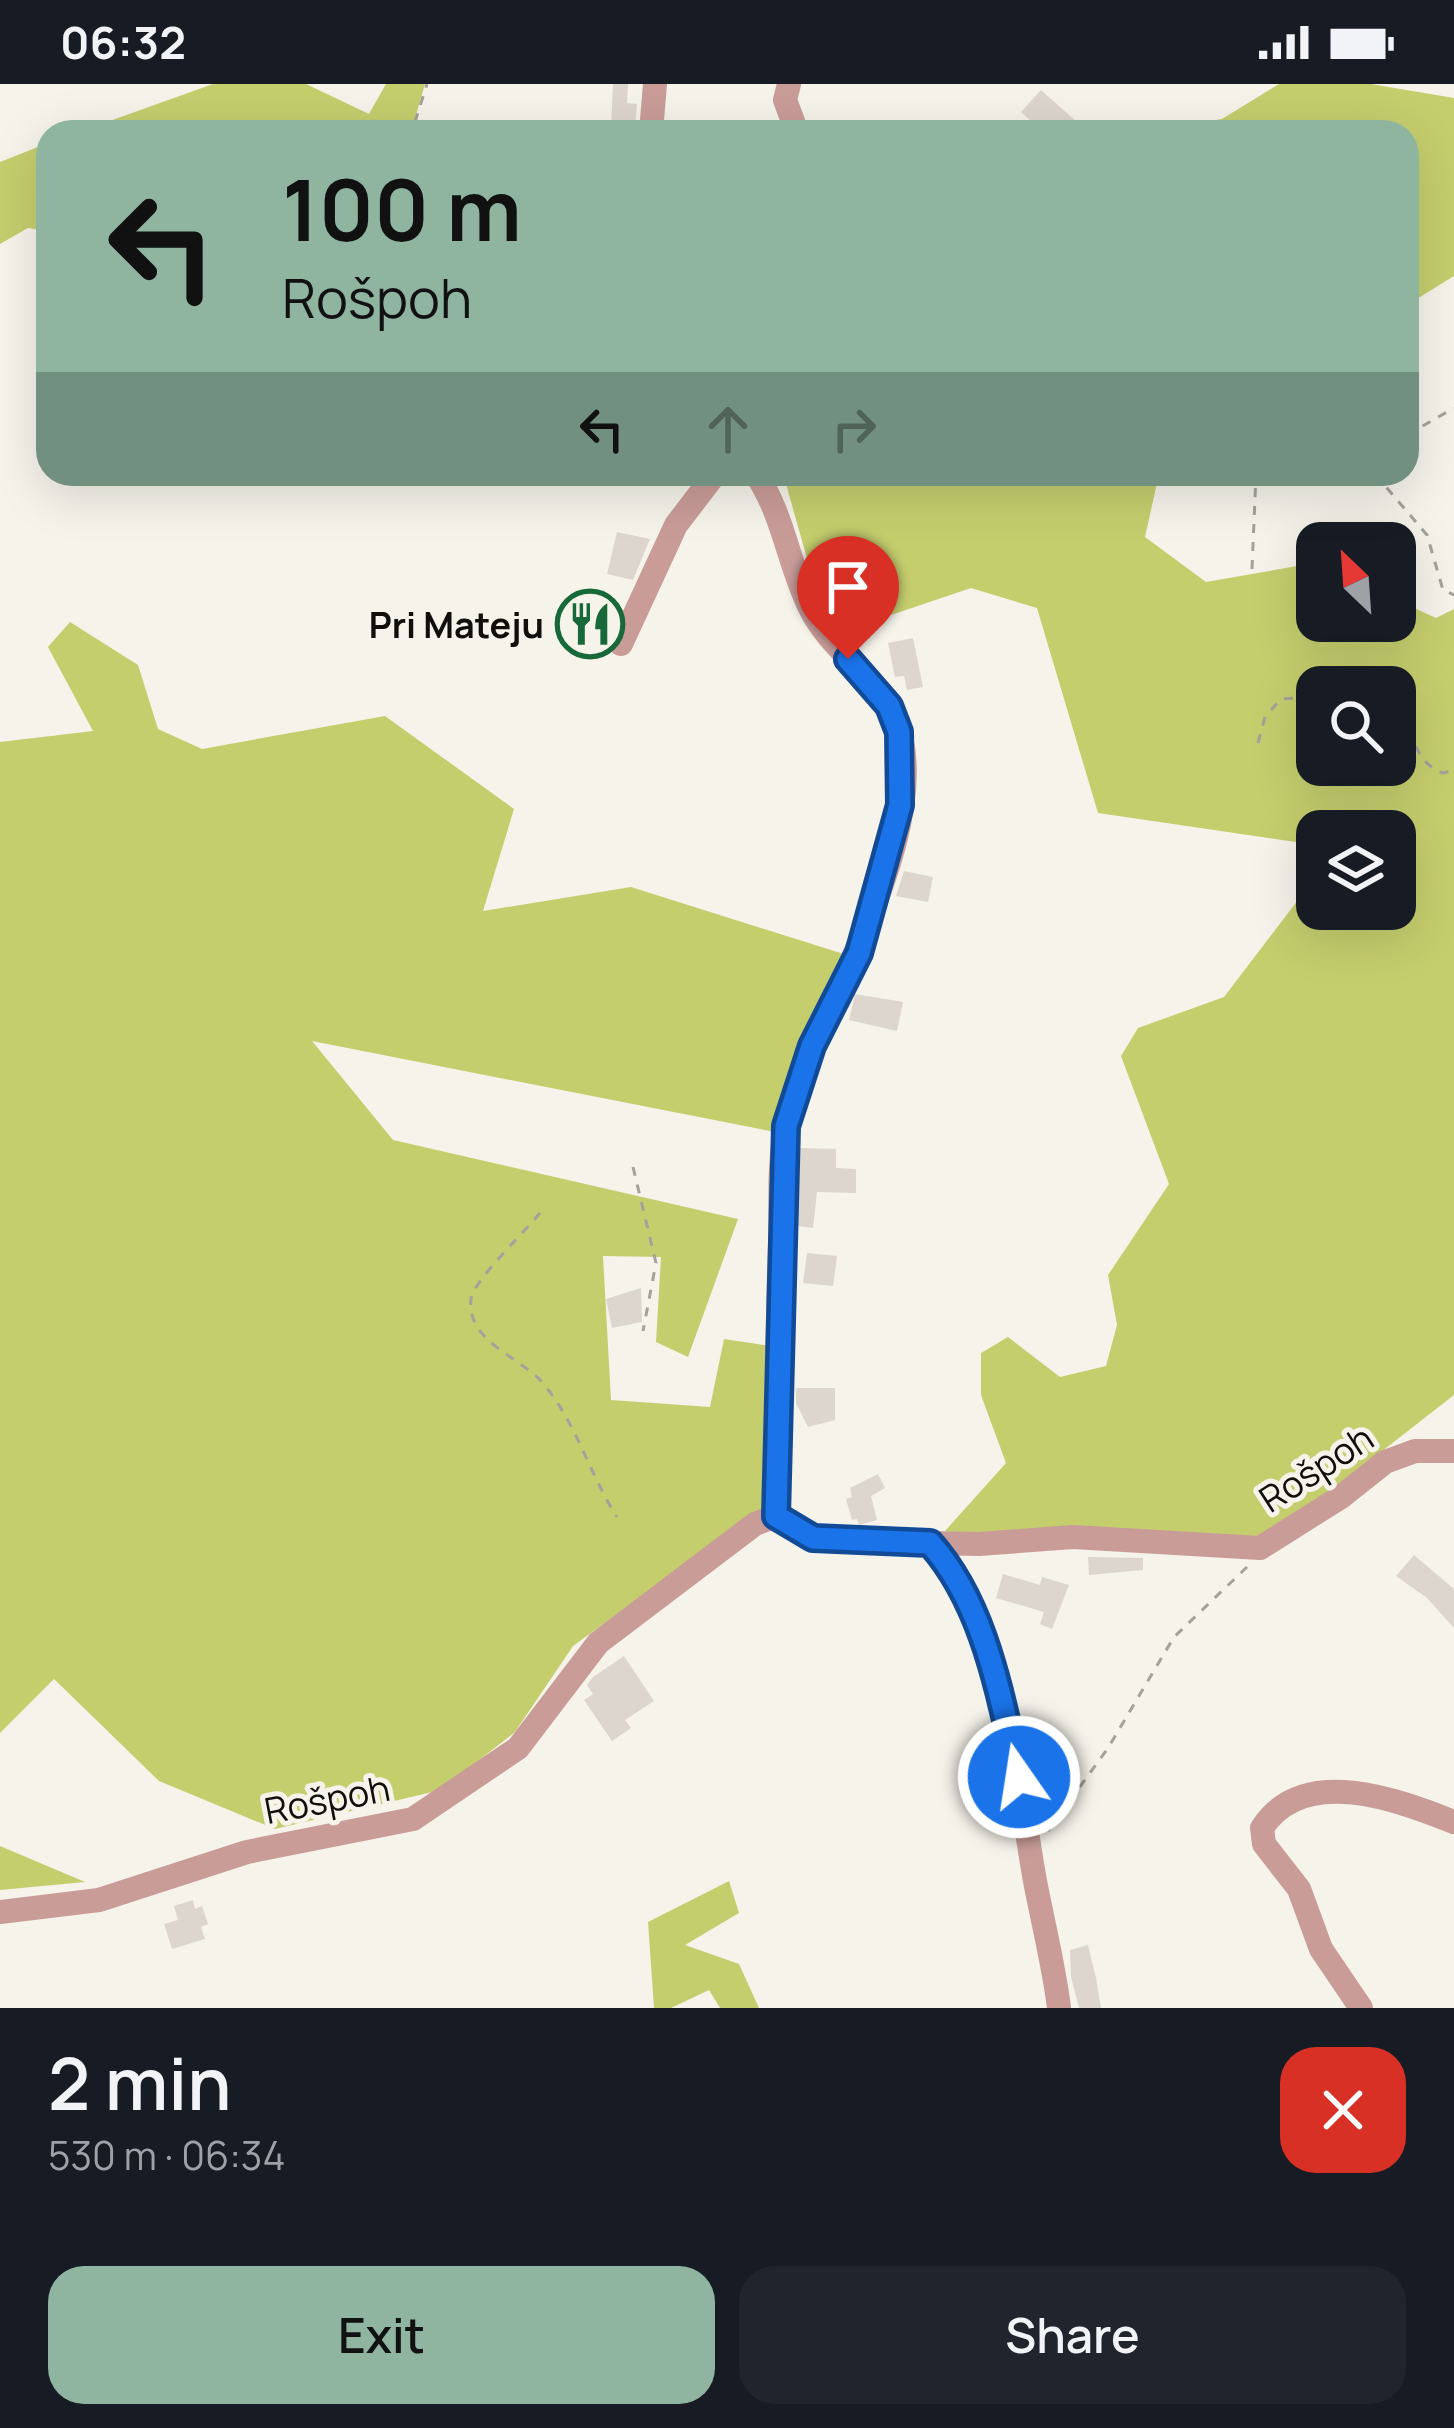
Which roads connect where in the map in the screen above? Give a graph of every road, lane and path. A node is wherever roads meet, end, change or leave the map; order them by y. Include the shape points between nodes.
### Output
1 (427, 84) edge
2 (655, 84) edge
3 (789, 84) edge
4 (416, 120) edge
5 (652, 120) edge
6 (792, 120) edge
7 (1454, 408) edge
8 (1419, 428) edge
9 (706, 486) edge
10 (763, 486) edge
11 (1255, 486) edge
12 (1385, 486) edge
13 (1252, 569) dead end
14 (1454, 595) edge
15 (622, 644) dead end
16 (1296, 698) edge
17 (1258, 743) dead end
18 (1416, 748) edge
19 (1454, 770) edge
20 (633, 1167) dead end
21 (540, 1214) dead end
22 (643, 1331) dead end
23 (1454, 1451) edge
24 (776, 1516) junction
25 (617, 1517) dead end
26 (930, 1543) junction
27 (1260, 1548) junction
28 (1454, 1822) edge
29 (1044, 1840) dead end
30 (0, 1912) edge
31 (1059, 2008) edge
32 (1361, 2008) edge

1 - 4 path
2 - 5 street
3 - 6 street
7 - 8 path
9 - 15 street via 676,525
10 - 24 street via 784,523 811,611 889,706 903,761 876,903 786,1126
11 - 13 path
12 - 14 path via 1427,535 1443,590
16 - 17 path via 1281,699 1265,717
18 - 19 path via 1427,765
20 - 22 path via 656,1263
21 - 25 path via 476,1285 471,1309 482,1334 559,1405
23 - 27 street, Rošpoh via 1415,1451 1384,1462
24 - 26 street, Rošpoh via 813,1538
24 - 30 street, Rošpoh via 598,1642 518,1748 413,1819 247,1852 99,1900
26 - 27 street, Rošpoh via 1072,1537
26 - 31 street via 958,1582 991,1663
27 - 29 path via 1160,1657
28 - 32 street via 1342,1791 1294,1804 1262,1828 1264,1844 1299,1889 1321,1949

